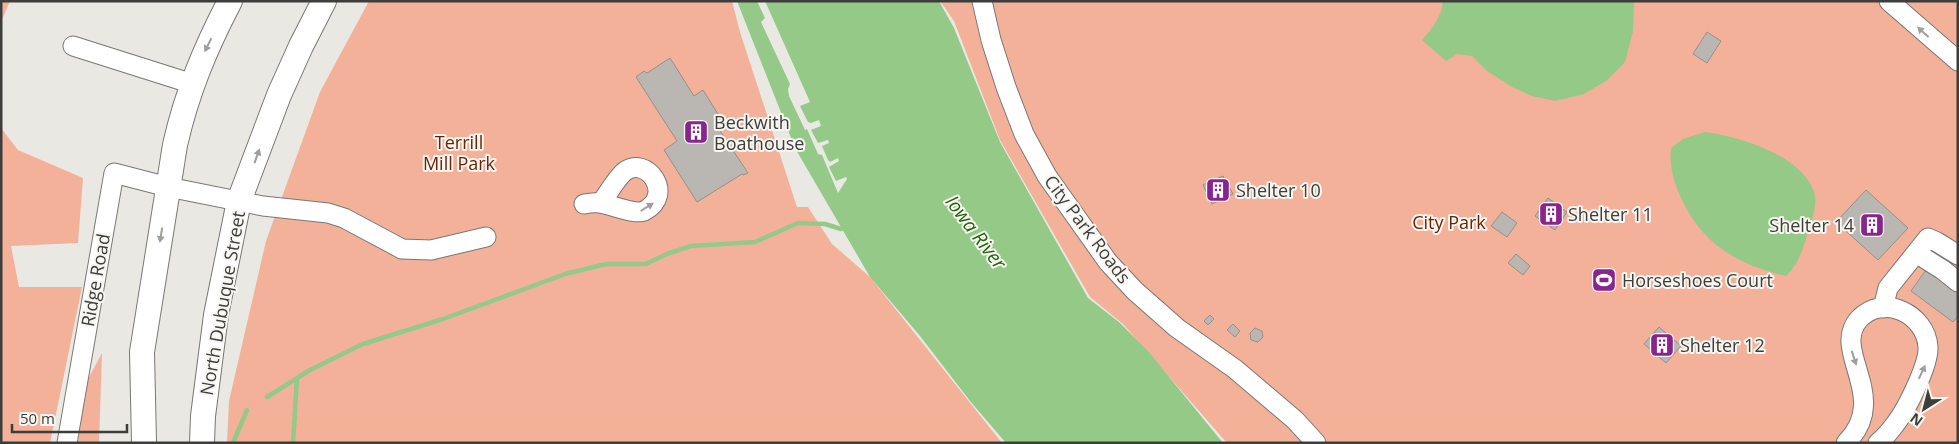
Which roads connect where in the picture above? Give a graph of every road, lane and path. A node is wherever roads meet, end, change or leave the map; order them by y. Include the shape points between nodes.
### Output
1 (230, 1) edge
2 (324, 1) edge
3 (982, 1) edge
4 (1889, 1) edge
5 (73, 46) dead end
6 (1958, 61) edge
7 (193, 84) junction
8 (168, 187) junction
9 (239, 201) junction
10 (486, 237) dead end
11 (1916, 253) junction
12 (1958, 256) edge
13 (1958, 282) edge
14 (1883, 308) junction
15 (67, 443) edge
16 (144, 443) edge
17 (202, 443) edge
18 (1316, 443) edge
19 (1846, 443) edge
20 (1878, 443) edge

1 -> 7 main road
9 -> 2 main road, North Dubuque Street via 279,95
3 - 18 street, City Park Roads via 991,40 1024,134 1047,176 1108,262 1177,328 1235,369 1295,420
6 -> 4 street
5 - 7 street
7 - 8 main road via 182,116
8 - 9 street
8 - 15 street, Ridge Road via 114,173
8 -> 16 main road via 142,352
9 - 10 street via 328,212 402,249 431,250
9 - 17 main road, North Dubuque Street via 216,314
11 - 12 street via 1928,238
11 - 13 street
11 - 14 street via 1888,288
14 -> 19 street via 1867,312 1853,329 1850,341 1852,356 1860,374 1864,409 1860,424
20 -> 14 street via 1897,423 1906,407 1927,362 1928,348 1924,331 1914,317 1902,310

